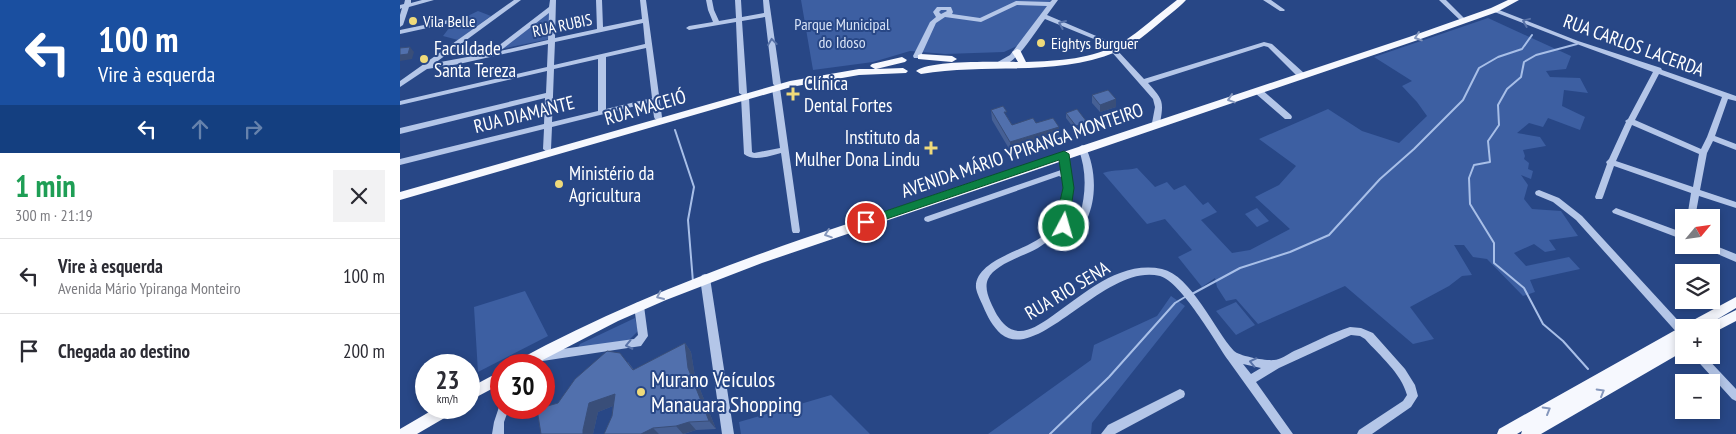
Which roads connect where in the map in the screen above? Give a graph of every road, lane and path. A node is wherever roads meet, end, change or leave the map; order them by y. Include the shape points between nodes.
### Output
1 (431, 0) edge
2 (518, 0) edge
3 (599, 0) edge
4 (643, 0) edge
5 (710, 0) edge
6 (738, 0) edge
7 (766, 0) edge
8 (1175, 0) edge
9 (1182, 0) edge
10 (1266, 0) edge
11 (1442, 0) edge
12 (1515, 0) edge
13 (1014, 1) edge
14 (1054, 2) edge
15 (405, 4) edge
16 (553, 4) edge
17 (1282, 10) dead end
18 (1494, 10) junction
19 (768, 14) junction
20 (1044, 16) junction
21 (740, 19) junction
22 (646, 20) junction
23 (1464, 21) junction
24 (448, 22) dead end
25 (717, 23) junction
26 (400, 24) edge
27 (689, 28) dead end
28 (600, 31) junction
29 (400, 32) edge
30 (552, 41) junction
31 (649, 45) junction
32 (1113, 47) junction
33 (1019, 49) junction
34 (490, 55) junction
35 (602, 56) junction
36 (919, 57) junction
37 (902, 60) junction
38 (1022, 61) junction
39 (1001, 62) junction
40 (425, 67) junction
41 (551, 68) junction
42 (1658, 70) junction
43 (921, 71) junction
44 (903, 72) junction
45 (831, 74) junction
46 (1302, 76) junction
47 (1144, 82) junction
48 (400, 85) edge
49 (777, 86) junction
50 (1258, 91) junction
51 (549, 95) junction
52 (744, 95) junction
53 (1726, 95) junction
54 (656, 99) junction
55 (1736, 99) edge
56 (400, 103) edge
57 (602, 112) junction
58 (658, 117) junction
59 (1288, 117) dead end
60 (1628, 121) junction
61 (1156, 123) junction
62 (548, 125) junction
63 (400, 131) edge
64 (1711, 138) junction
65 (1736, 147) edge
66 (1082, 148) junction
67 (547, 150) junction
68 (784, 150) junction
69 (1703, 153) junction
70 (1064, 154) junction
71 (400, 162) edge
72 (1610, 162) junction
73 (1066, 176) junction
74 (400, 191) edge
75 (1539, 192) dead end
76 (1695, 192) junction
77 (400, 196) edge
78 (1598, 197) dead end
79 (1736, 205) edge
80 (1692, 209) edge
81 (1616, 211) dead end
82 (928, 218) dead end
83 (1064, 226) junction
84 (796, 232) dead end
85 (1675, 234) edge
86 (1720, 252) edge
87 (1736, 258) edge
88 (705, 278) junction
89 (1736, 302) edge
90 (638, 306) junction
91 (1736, 315) edge
92 (1707, 319) edge
93 (1675, 322) edge
94 (1720, 324) edge
95 (1675, 337) edge
96 (1675, 349) edge
97 (546, 354) edge
98 (1231, 356) junction
99 (555, 358) edge
100 (1706, 364) edge
101 (1275, 365) junction
102 (1249, 382) junction
103 (1180, 394) dead end
104 (1736, 396) edge
105 (429, 419) edge
106 (500, 419) edge
107 (404, 434) edge
108 (498, 434) edge
109 (728, 434) edge
110 (1107, 434) edge
111 (1288, 434) edge
112 (1363, 434) edge
113 (1504, 434) edge
114 (1528, 434) edge

1 - 15 street
2 - 40 street
3 - 28 street
4 - 22 street
5 - 25 street
6 - 21 street
7 - 19 street
8 - 32 main road
9 - 32 main road via 1128,42
10 - 17 street
11 - 23 street
12 - 18 main road, AVENIDA MÁRIO YPIRANGA MONTEIRO
13 - 14 street
13 - 36 street via 982,20 942,16 933,22
14 - 20 street
15 - 26 street
16 - 30 street
16 - 34 street
18 - 23 main road, AVENIDA MÁRIO YPIRANGA MONTEIRO
42 -> 18 street, RUA CARLOS LACERDA
19 - 21 street
49 -> 19 street
32 -> 20 street
20 - 33 street
21 - 25 street
21 - 52 street
22 - 28 street, RUA RUBIS
22 - 31 street
23 -> 46 main road, AVENIDA MÁRIO YPIRANGA MONTEIRO
24 - 29 street
25 - 27 street
28 - 30 street, RUA RUBIS
30 - 34 street, RUA RUBIS
30 - 41 street
31 - 35 street
31 - 54 street
32 - 38 main road via 1076,56
32 - 39 main road via 1093,56 1057,63
32 - 47 street
33 - 38 main road
33 - 39 street
33 - 39 street
34 - 40 street, RUA RUBIS
35 - 41 street
35 - 57 street
36 - 37 main road, RUA MACEIÓ
36 - 39 main road
36 - 43 main road via 927,64
37 - 44 main road via 899,66
37 - 45 main road, RUA MACEIÓ
38 - 39 main road
39 - 43 main road via 948,65
40 - 48 street
41 - 51 street
41 - 56 street
42 - 53 street, RUA CARLOS LACERDA
42 - 60 street
43 - 44 main road, RUA MACEIÓ
44 - 45 main road, RUA MACEIÓ
45 - 49 main road, RUA MACEIÓ
46 - 47 street via 1270,45 1264,44
46 - 50 main road, AVENIDA MÁRIO YPIRANGA MONTEIRO
47 - 61 street via 1157,98
49 - 52 main road, RUA MACEIÓ
49 - 68 street
50 - 59 street
50 -> 61 main road, AVENIDA MÁRIO YPIRANGA MONTEIRO
51 - 62 street
51 - 63 street
52 - 58 main road, RUA MACEIÓ
52 - 68 street via 748,154
52 - 77 main road, RUA MACEIÓ
53 - 55 street, RUA CARLOS LACERDA
53 - 64 street
54 - 57 street, RUA DIAMANTE
54 - 58 street
57 - 62 street, RUA DIAMANTE
58 - 67 main road, RUA MACEIÓ
60 - 69 street
60 - 72 street
61 - 66 main road, AVENIDA MÁRIO YPIRANGA MONTEIRO
62 - 67 street
62 - 71 street, RUA DIAMANTE
64 - 65 street
64 - 69 street
66 - 70 main road, AVENIDA MÁRIO YPIRANGA MONTEIRO
66 - 83 street, RUA RIO SENA via 1089,183 1086,212 1079,221
67 - 74 main road, RUA MACEIÓ
68 - 84 street
69 - 76 street
70 - 73 street
70 -> 88 main road, AVENIDA MÁRIO YPIRANGA MONTEIRO
72 - 76 street
72 - 78 street
73 - 82 street via 1054,174
73 - 83 street via 1069,188
75 - 93 street via 1556,200 1579,218
76 - 79 street
76 - 80 street
81 - 85 street
83 - 98 street, RUA RIO SENA via 991,269 981,283 997,322 1012,336 1040,329 1097,289 1130,272 1148,270 1171,278 1182,289
86 - 87 street
88 -> 90 main road, AVENIDA MÁRIO YPIRANGA MONTEIRO
88 - 109 street
89 - 92 main road
90 - 97 main road, AVENIDA MÁRIO YPIRANGA MONTEIRO
90 -> 99 street via 643,336 637,344
91 - 94 main road
113 -> 95 main road
114 -> 96 main road
101 -> 98 street
98 - 102 street
100 - 104 street
101 - 102 street
101 - 112 street via 1350,332 1369,336 1407,380 1413,396 1407,404
102 - 111 street
103 - 110 street
105 - 107 main road
106 - 108 street

